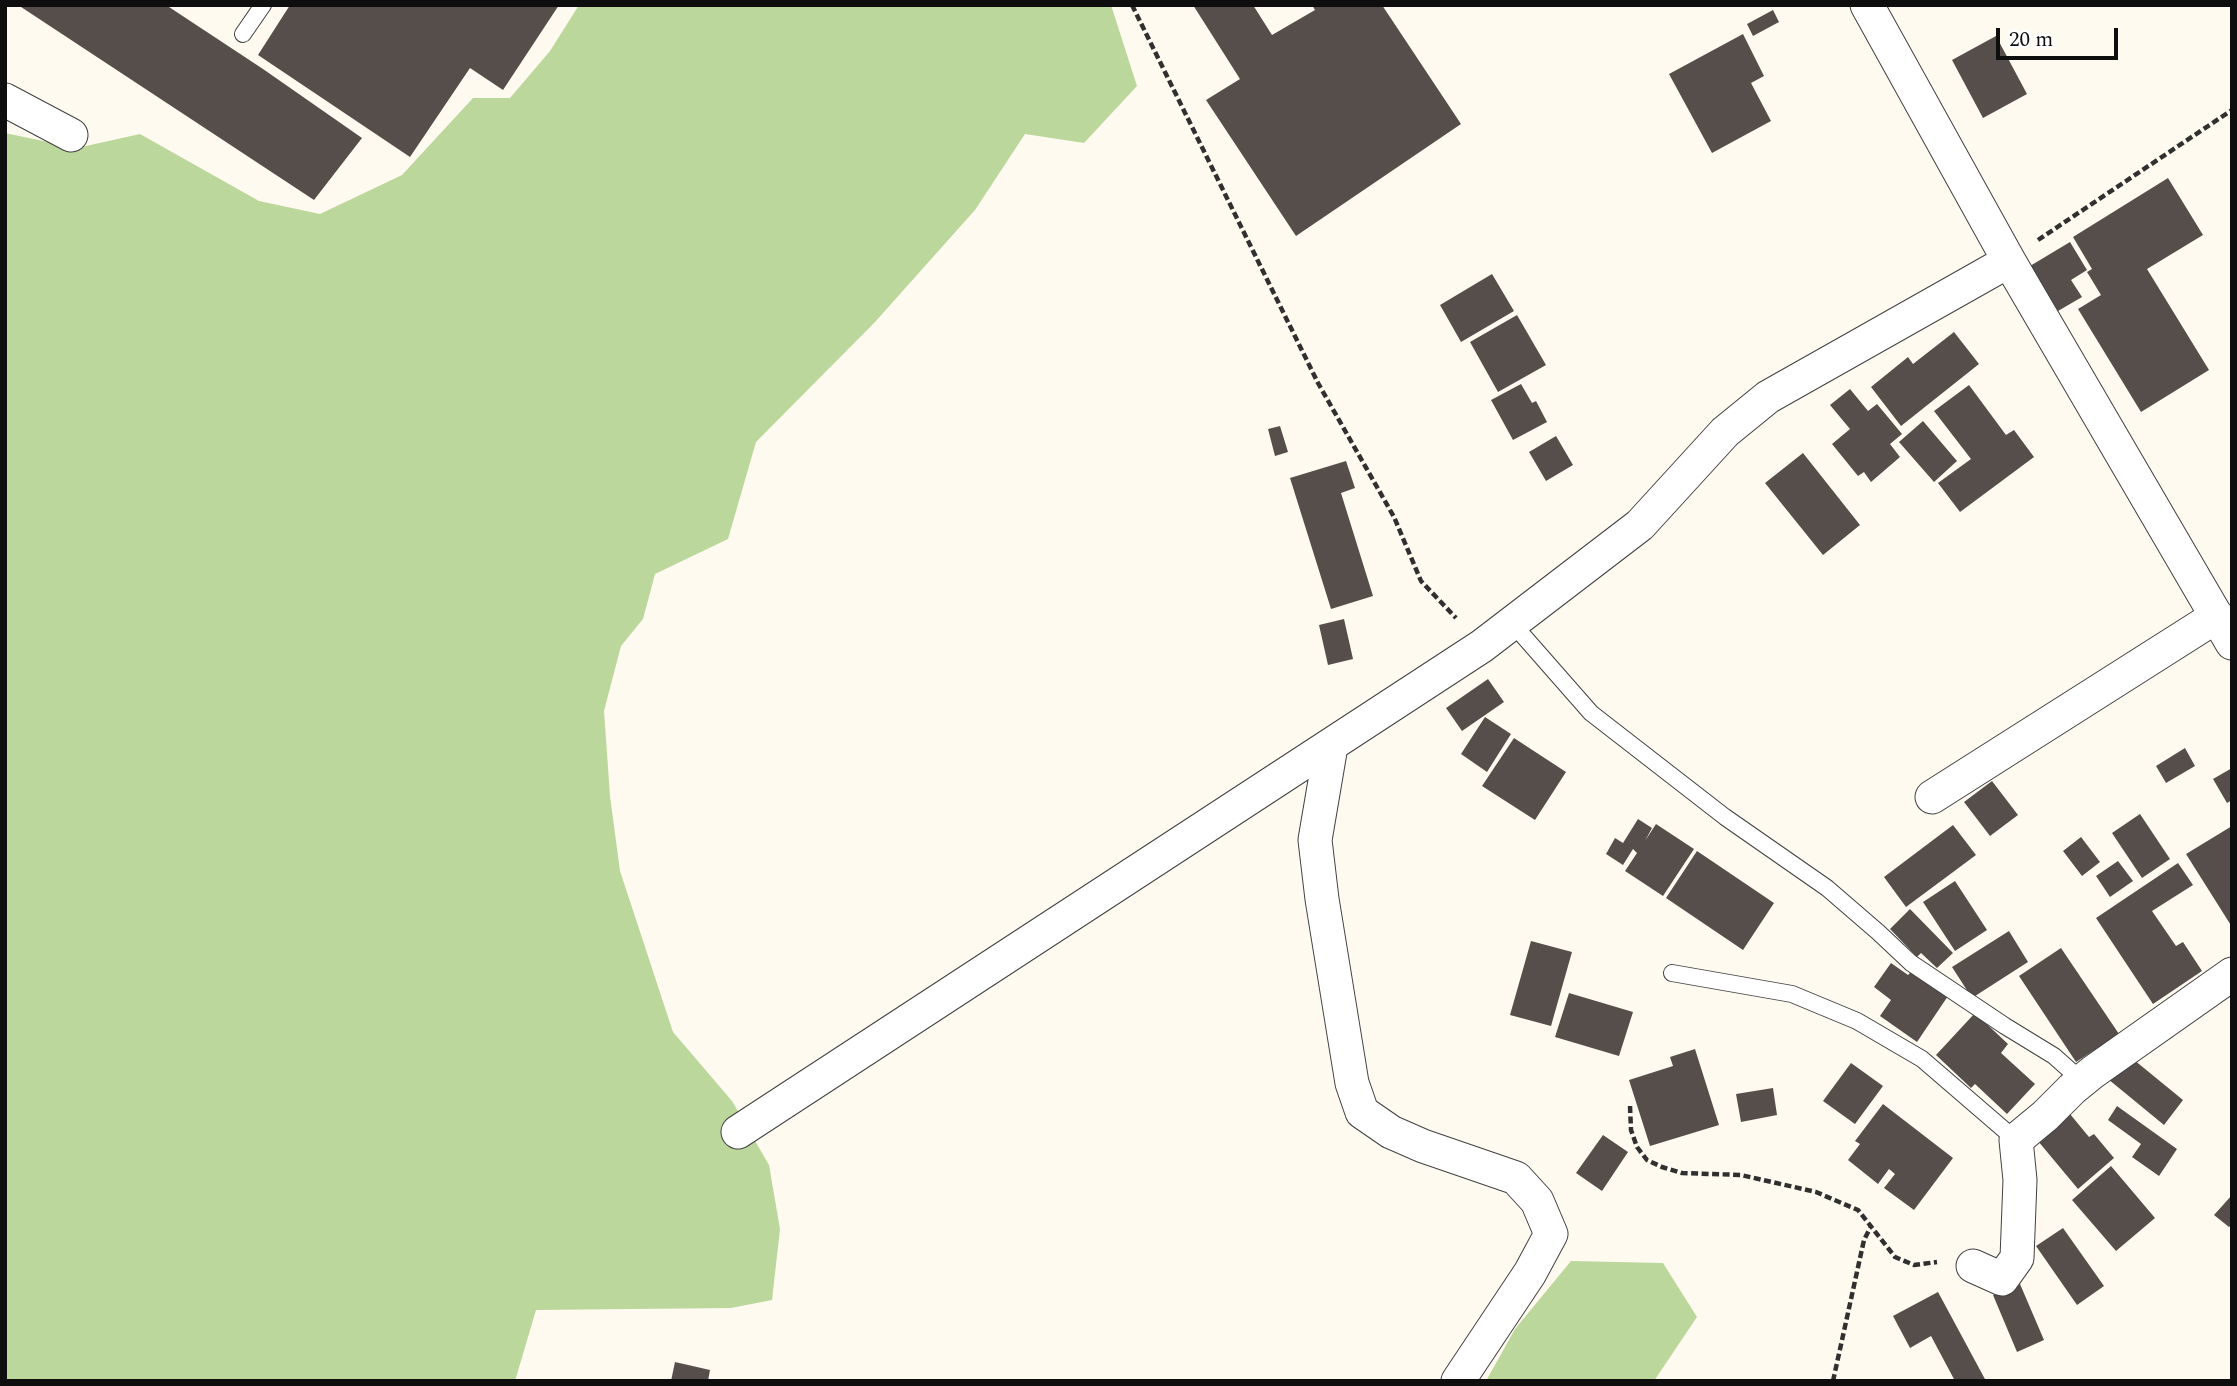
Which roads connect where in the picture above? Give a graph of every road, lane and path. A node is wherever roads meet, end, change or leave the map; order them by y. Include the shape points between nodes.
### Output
1 (263, 5) edge
2 (1132, 5) edge
3 (1867, 5) edge
4 (243, 34) dead end
5 (5, 100) edge
6 (2232, 110) edge
7 (71, 135) dead end
8 (2009, 261) junction
9 (1512, 623) junction
10 (2224, 630) edge
11 (1482, 646) junction
12 (1331, 746) junction
13 (1932, 797) dead end
14 (1672, 973) dead end
15 (2232, 974) edge
16 (2082, 1081) junction
17 (1630, 1106) dead end
18 (738, 1132) dead end
19 (2016, 1140) junction
20 (1871, 1225) junction
21 (1973, 1266) joint
22 (1458, 1381) edge
23 (1833, 1381) edge

1 - 4 lane
2 - 11 path via 1318,383 1394,517 1420,581
3 - 8 street
5 - 7 street
6 - 8 path
8 - 9 street via 1768,397 1725,432 1640,525
8 - 10 street
9 - 11 street
9 - 16 lane via 1591,713 1725,817 1827,888 1911,963 2054,1056
10 - 13 street
11 - 12 street
12 - 18 street
12 - 22 street via 1315,840 1352,1083 1362,1112 1423,1146 1516,1178 1537,1201 1551,1234
14 - 19 lane via 1792,994 1857,1021 1922,1059
15 - 16 street
16 - 19 street
17 - 20 path via 1631,1130 1647,1160 1682,1173 1741,1175 1816,1192 1858,1210
19 - 21 street via 2020,1180 2017,1258 2002,1279
20 - 21 path via 1895,1257 1914,1265 1952,1257
20 - 23 path

